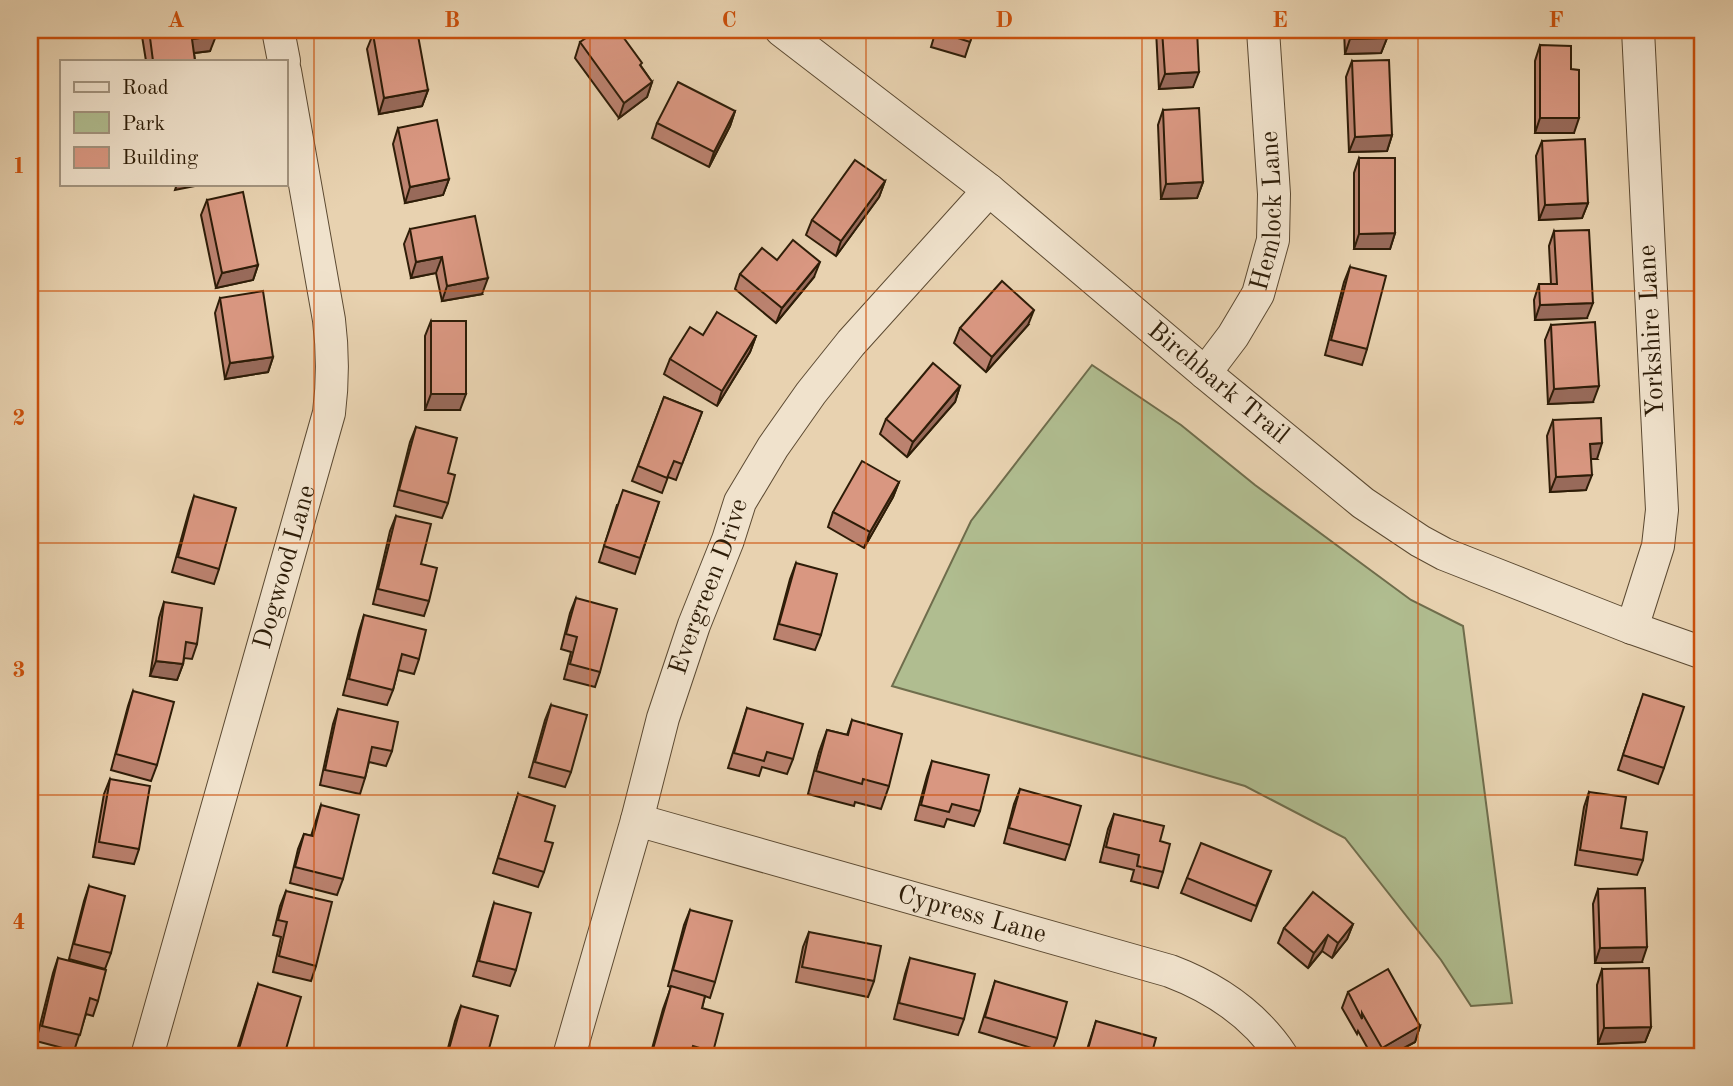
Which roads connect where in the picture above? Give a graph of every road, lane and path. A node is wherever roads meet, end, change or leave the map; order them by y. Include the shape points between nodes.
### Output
1 (278, 30) edge
2 (781, 30) edge
3 (1263, 30) edge
4 (1638, 30) edge
5 (284, 60) edge
6 (287, 83) edge
7 (989, 190) junction
8 (1205, 373) junction
9 (1632, 628) junction
10 (1703, 653) edge
11 (637, 820) junction
12 (147, 1056) edge
13 (569, 1056) edge
14 (1282, 1056) edge

1 - 5 street
2 - 7 street, Birchbark Trail
3 - 8 street, Hemlock Lane via 1275,194 1273,240 1258,294
4 - 9 street, Yorkshire Lane via 1662,510 1658,546
6 - 12 street, Dogwood Lane via 333,350 329,413
7 - 8 street, Birchbark Trail
7 - 11 street, Evergreen Drive via 851,342 773,447 740,502 663,718
8 - 9 street, Birchbark Trail via 1363,503 1420,541
9 - 10 street, Birchbark Trail
11 - 13 street, Evergreen Drive
11 - 14 street, Cypress Lane via 1198,981 1253,1022

